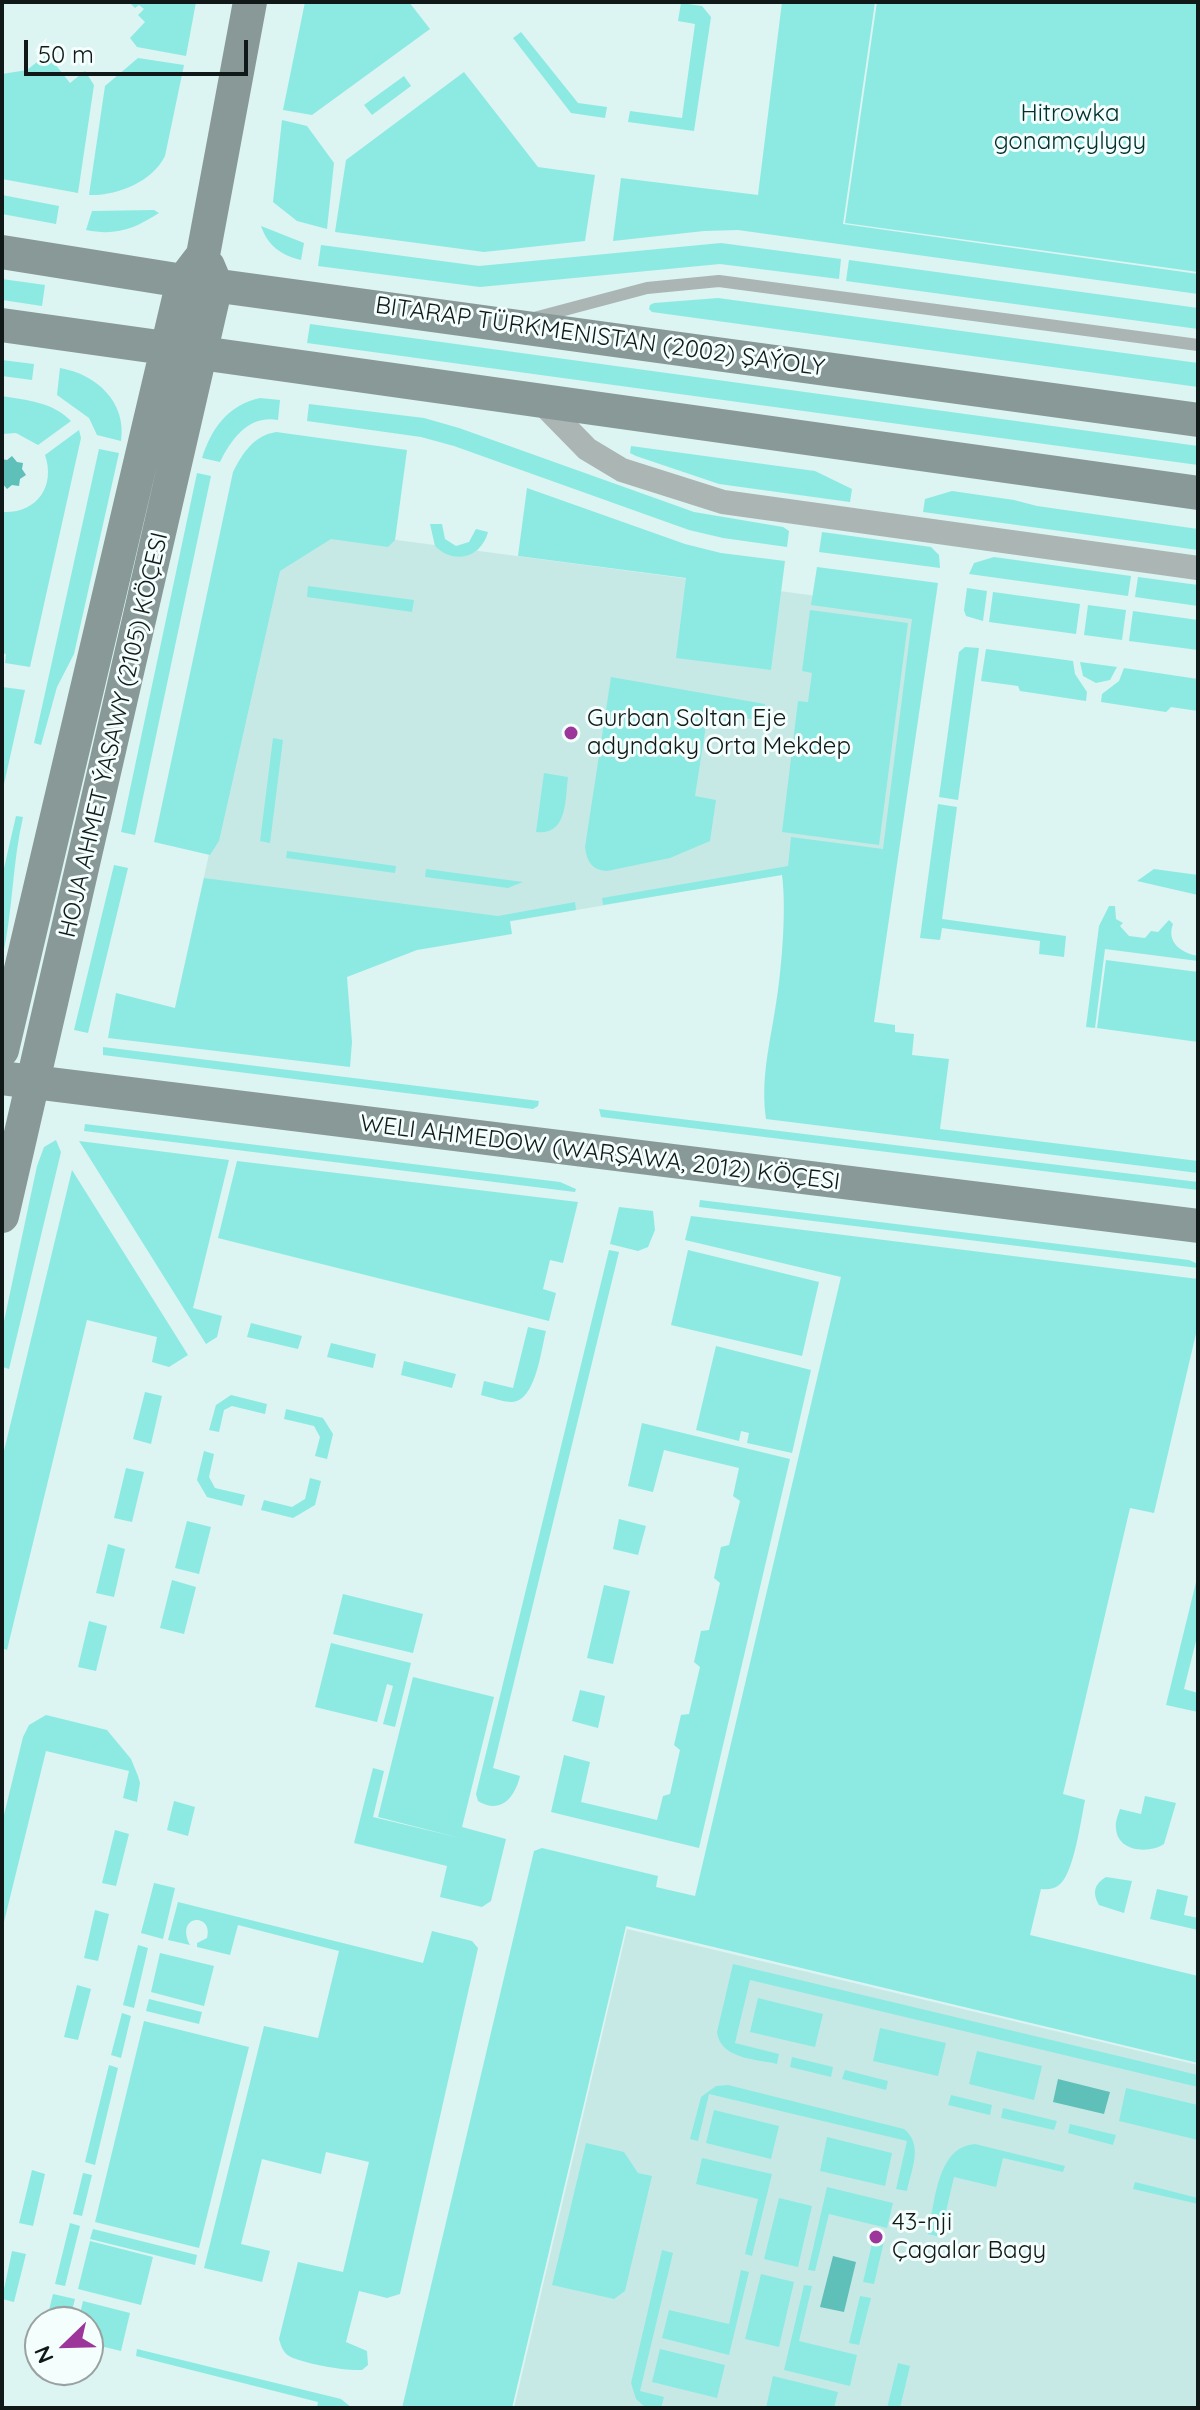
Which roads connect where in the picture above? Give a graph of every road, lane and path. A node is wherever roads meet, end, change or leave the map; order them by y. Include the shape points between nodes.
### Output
1 (250, 2) edge
2 (2, 252) edge
3 (200, 274) junction
4 (511, 324) junction
5 (2, 325) edge
6 (1198, 345) edge
7 (167, 349) junction
8 (200, 353) junction
9 (541, 402) junction
10 (1198, 420) edge
11 (1198, 493) edge
12 (1198, 568) edge
13 (2, 1050) edge
14 (18, 1081) edge
15 (2, 1216) edge
16 (1198, 1226) edge

1 - 3 main road, HOJA AHMET ÝASAWY (2105) KÖÇESI
2 - 3 main road, BITARAP TÜRKMENISTAN (2002) ŞAÝOLY
3 - 4 main road, BITARAP TÜRKMENISTAN (2002) ŞAÝOLY
3 - 7 main road, HOJA AHMET ÝASAWY (2105) KÖÇESI
3 - 8 main road, HOJA AHMET ÝASAWY (2105) KÖÇESI
4 - 6 lane via 647,288 719,281
4 - 10 main road, BITARAP TÜRKMENISTAN (2002) ŞAÝOLY
5 - 7 main road
7 - 8 main road
7 - 13 main road, HOJA AHMET ÝASAWY (2105) KÖÇESI
8 - 9 main road
8 - 14 main road, HOJA AHMET ÝASAWY (2105) KÖÇESI
9 - 11 main road
9 - 12 street via 587,449 622,470 723,502
14 - 15 main road, HOJA AHMET ÝASAWY (2105) KÖÇESI
14 - 16 main road, WELI AHMEDOW (WARŞAWA, 2012) KÖÇESI

